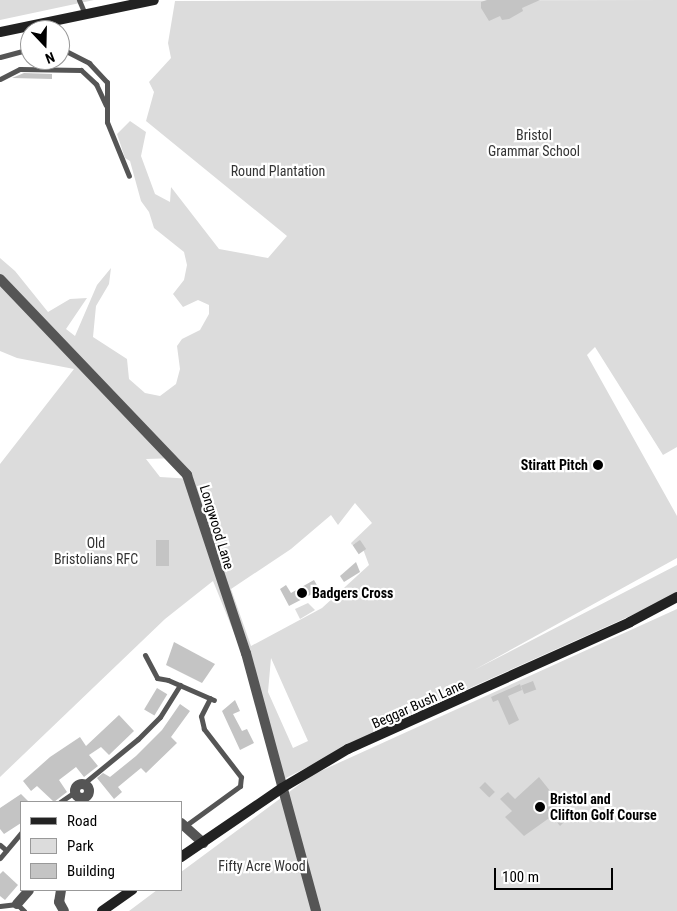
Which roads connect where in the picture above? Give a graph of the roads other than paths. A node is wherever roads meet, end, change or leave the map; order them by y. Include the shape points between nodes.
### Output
1 (79, 0) edge
2 (154, 0) edge
3 (85, 14) junction
4 (0, 32) edge
5 (20, 52) edge
6 (70, 53) edge
7 (0, 57) edge
8 (0, 79) edge
9 (107, 108) junction
10 (129, 176) dead end
11 (0, 279) edge
12 (677, 597) edge
13 (145, 655) dead end
14 (180, 685) junction
15 (83, 784) junction
16 (282, 788) junction
17 (75, 792) junction
18 (87, 799) edge
19 (62, 801) edge
20 (183, 824) edge
21 (20, 834) edge
22 (203, 843) junction
23 (0, 845) edge
24 (6, 850) junction
25 (182, 856) edge
26 (0, 858) edge
27 (29, 891) edge
28 (57, 891) edge
29 (131, 891) edge
30 (0, 906) edge
31 (21, 907) edge
32 (64, 911) edge
33 (102, 911) edge
34 (316, 911) edge

1 - 3 lane
2 - 3 main road
3 - 4 main road
5 - 7 lane
6 - 9 lane via 89,63 107,82
8 - 9 lane via 20,69 81,70 96,84
9 - 10 lane via 110,136
11 - 16 street, Longwood Lane via 187,475 246,653
12 - 16 main road, Beggar Bush Lane via 621,626 348,749
13 - 14 lane via 156,678
14 - 15 lane via 160,716 138,739
14 - 20 lane via 212,699 201,716 204,729 240,777 240,786
15 - 17 street via 79,784
15 - 18 street via 88,790
16 - 22 main road, Beggar Bush Lane
16 - 34 street, Longwood Lane
17 - 18 street
17 - 19 lane
20 - 22 street
21 - 24 lane
22 - 25 main road, Beggar Bush Lane
23 - 24 lane
24 - 26 lane
27 - 31 street
28 - 32 street
29 - 33 main road
30 - 31 lane

